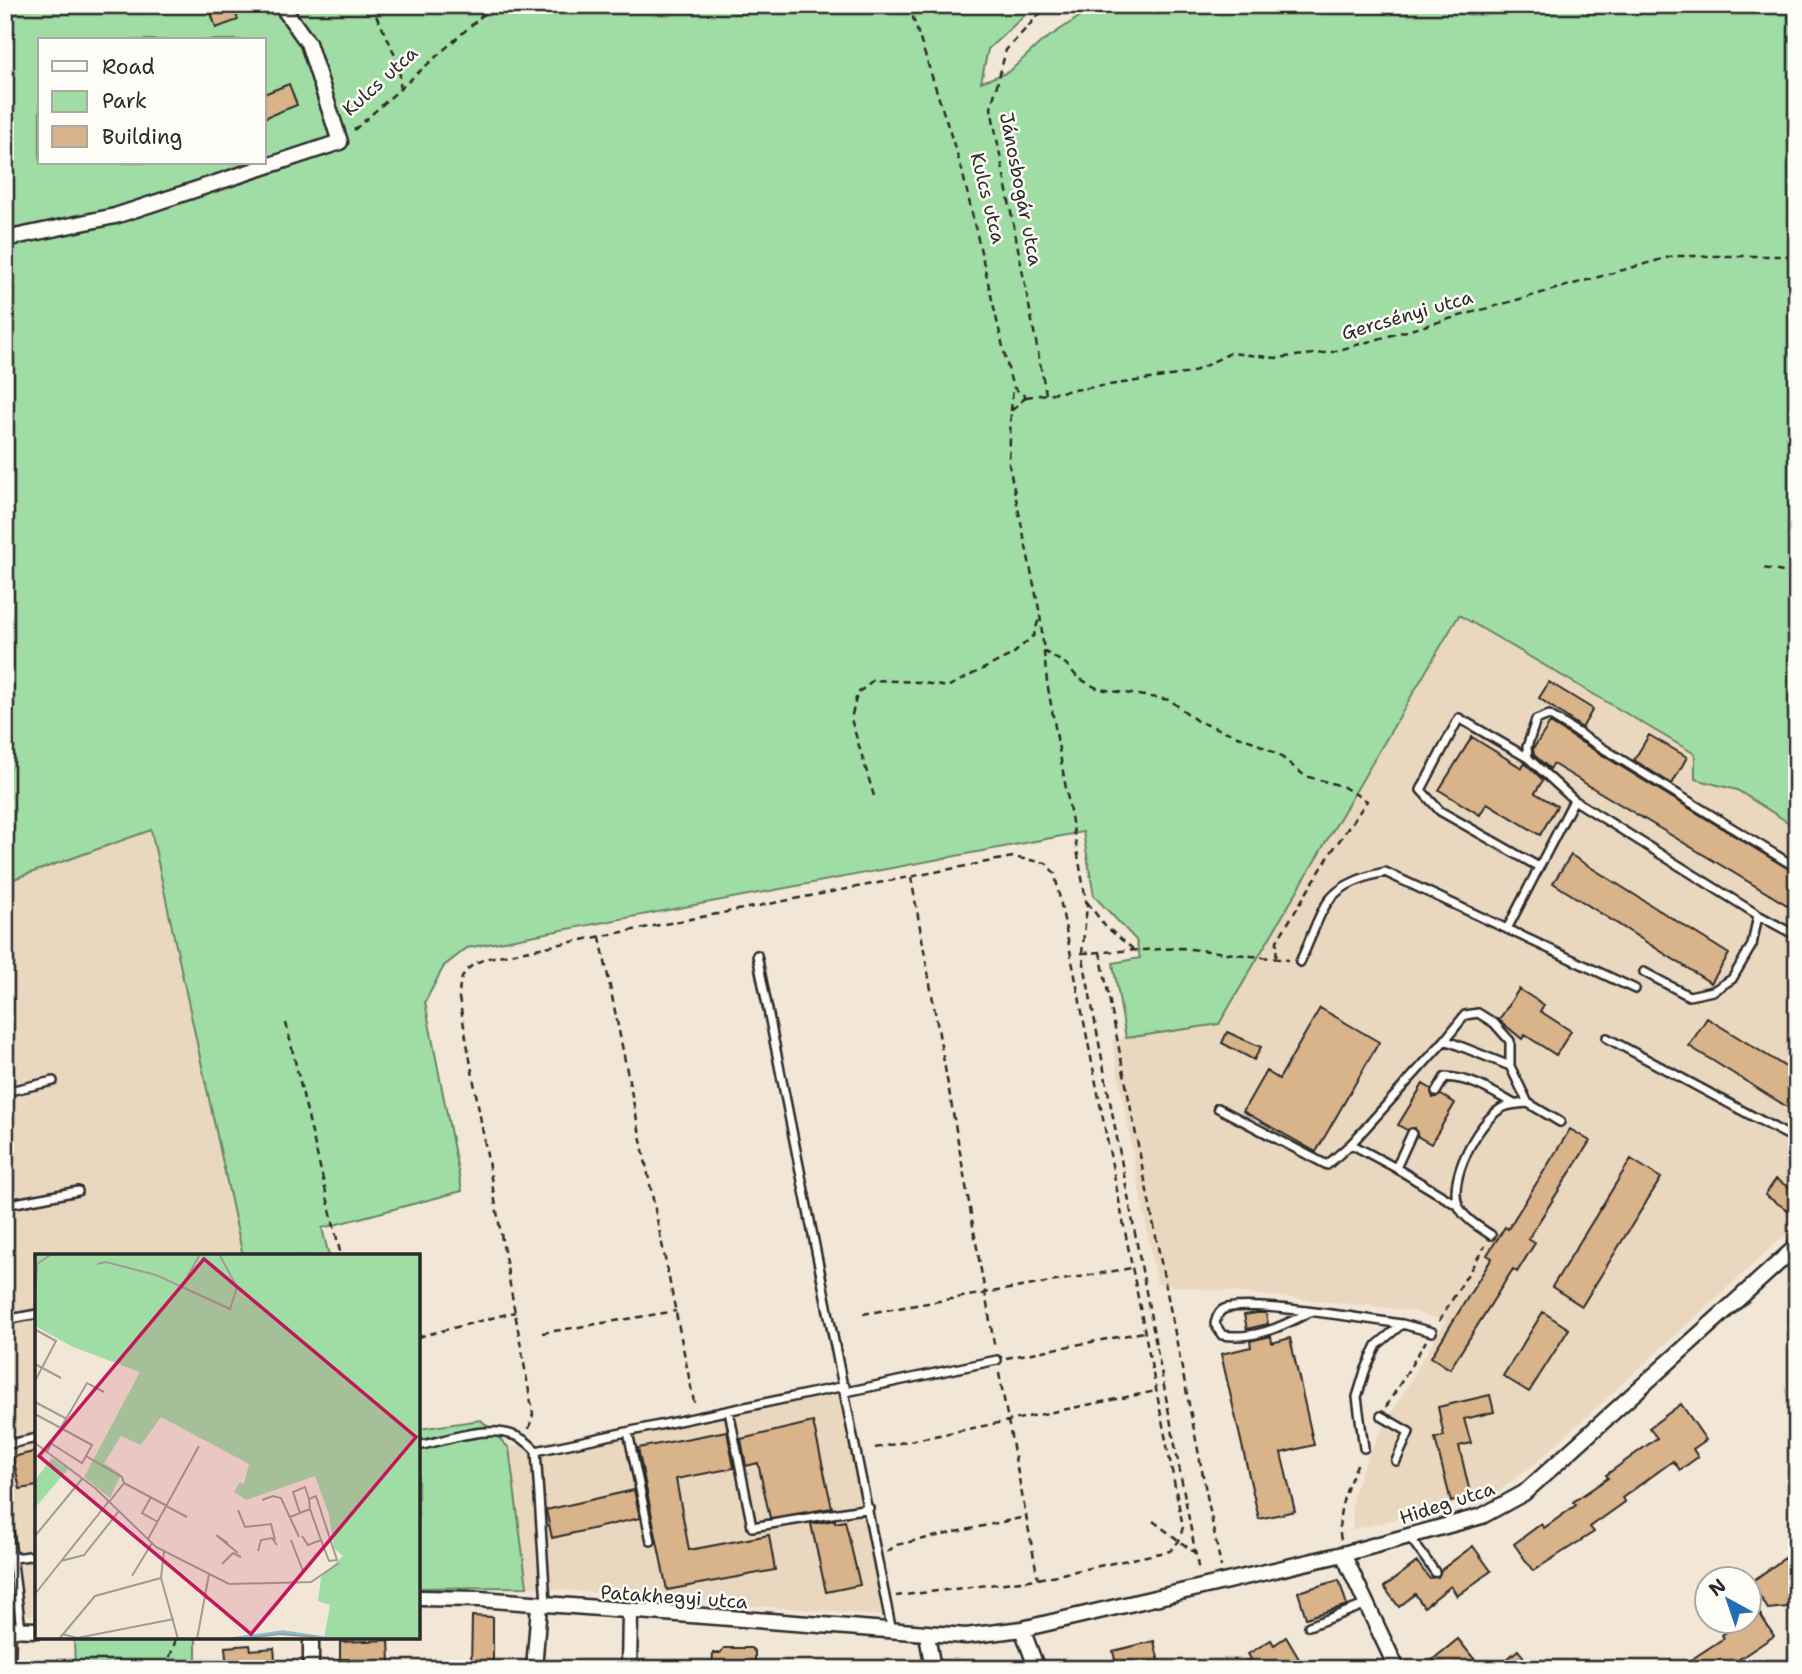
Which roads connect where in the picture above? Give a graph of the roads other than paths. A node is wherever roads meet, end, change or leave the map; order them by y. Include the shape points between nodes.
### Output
1 (281, 5) edge
2 (5, 238) edge
3 (1528, 758) junction
4 (1574, 800) junction
5 (1539, 867) junction
6 (1797, 868) edge
7 (1758, 915) junction
8 (1507, 929) junction
9 (1797, 936) edge
10 (757, 955) dead end
11 (1300, 961) road end
12 (1644, 972) dead end
13 (1635, 989) dead end
14 (1607, 1038) dead end
15 (1445, 1040) junction
16 (1510, 1066) junction
17 (53, 1081) dead end
18 (5, 1092) edge
19 (1436, 1092) dead end
20 (1528, 1103) junction
21 (1515, 1104) junction
22 (1219, 1108) dead end
23 (1560, 1122) dead end
24 (1412, 1133) dead end
25 (1797, 1140) edge
26 (1351, 1144) junction
27 (1396, 1168) junction
28 (78, 1191) dead end
29 (5, 1205) edge
30 (1457, 1205) junction
31 (1491, 1235) road end
32 (1797, 1246) edge
33 (1308, 1313) junction
34 (35, 1314) edge
35 (5, 1320) edge
36 (1402, 1324) junction
37 (1432, 1332) road end
38 (997, 1360) road end
39 (846, 1389) junction
40 (729, 1411) junction
41 (1381, 1416) road end
42 (628, 1432) junction
43 (35, 1438) edge
44 (5, 1445) edge
45 (420, 1446) edge
46 (1364, 1448) road end
47 (536, 1451) junction
48 (1396, 1461) dead end
49 (5, 1499) edge
50 (869, 1508) junction
51 (1409, 1536) junction
52 (651, 1541) dead end
53 (1343, 1554) junction
54 (35, 1555) edge
55 (14, 1558) junction
56 (1435, 1572) dead end
57 (420, 1598) edge
58 (1367, 1604) junction
59 (543, 1606) junction
60 (630, 1612) junction
61 (1309, 1626) dead end
62 (11, 1629) edge
63 (1022, 1629) junction
64 (35, 1630) edge
65 (892, 1632) junction
66 (927, 1635) junction
67 (311, 1639) edge
68 (7, 1669) edge
69 (311, 1669) edge
70 (534, 1669) edge
71 (629, 1669) edge
72 (933, 1669) edge
73 (1037, 1669) edge
74 (1397, 1669) edge

1 - 2 street, Kulcs utca via 308,43 340,142 115,216
3 - 4 lane
3 - 5 lane via 1459,718 1421,790 1440,811
3 - 6 lane via 1536,720 1549,715
4 - 5 lane
4 - 7 lane
5 - 8 lane
7 - 9 lane
7 - 12 lane via 1752,945 1732,979 1713,991 1689,996
8 - 11 lane via 1385,872 1356,878 1332,893
8 - 13 lane
10 - 39 lane
14 - 25 lane
15 - 16 lane
15 - 16 lane via 1465,1015 1478,1013 1510,1041
15 - 26 lane
16 - 20 lane
17 - 18 lane
19 - 21 lane via 1446,1077 1460,1078
20 - 21 lane
20 - 23 lane
21 - 30 lane via 1502,1107 1490,1118 1460,1166 1454,1186
22 - 26 lane via 1327,1166
24 - 27 lane
26 - 27 lane
27 - 30 lane
28 - 29 lane
30 - 31 lane via 1466,1218
32 - 51 street, Hideg utca via 1524,1493 1482,1516
33 - 33 lane via 1278,1307 1227,1308 1216,1324 1223,1335 1244,1336
33 - 36 lane
34 - 35 lane
36 - 37 lane
36 - 46 lane via 1377,1345 1357,1397
38 - 39 lane
39 - 40 lane
39 - 50 lane
40 - 42 lane
40 - 50 lane via 752,1527
41 - 48 lane via 1409,1432
42 - 47 lane
42 - 52 lane
43 - 44 lane
45 - 47 lane via 500,1430 526,1439
47 - 59 lane
49 - 55 lane
50 - 65 lane
51 - 53 street, Hideg utca
51 - 56 lane
53 - 58 street
53 - 63 street, Hideg utca
54 - 55 lane
55 - 62 lane
57 - 59 street, Patakhegyi utca
58 - 61 lane
58 - 74 street
59 - 60 street, Patakhegyi utca
59 - 70 street
60 - 65 street, Patakhegyi utca
60 - 71 street
62 - 64 street
62 - 68 street
63 - 66 street, Patakhegyi utca
63 - 73 street
65 - 66 street, Patakhegyi utca
66 - 72 street
67 - 69 street

